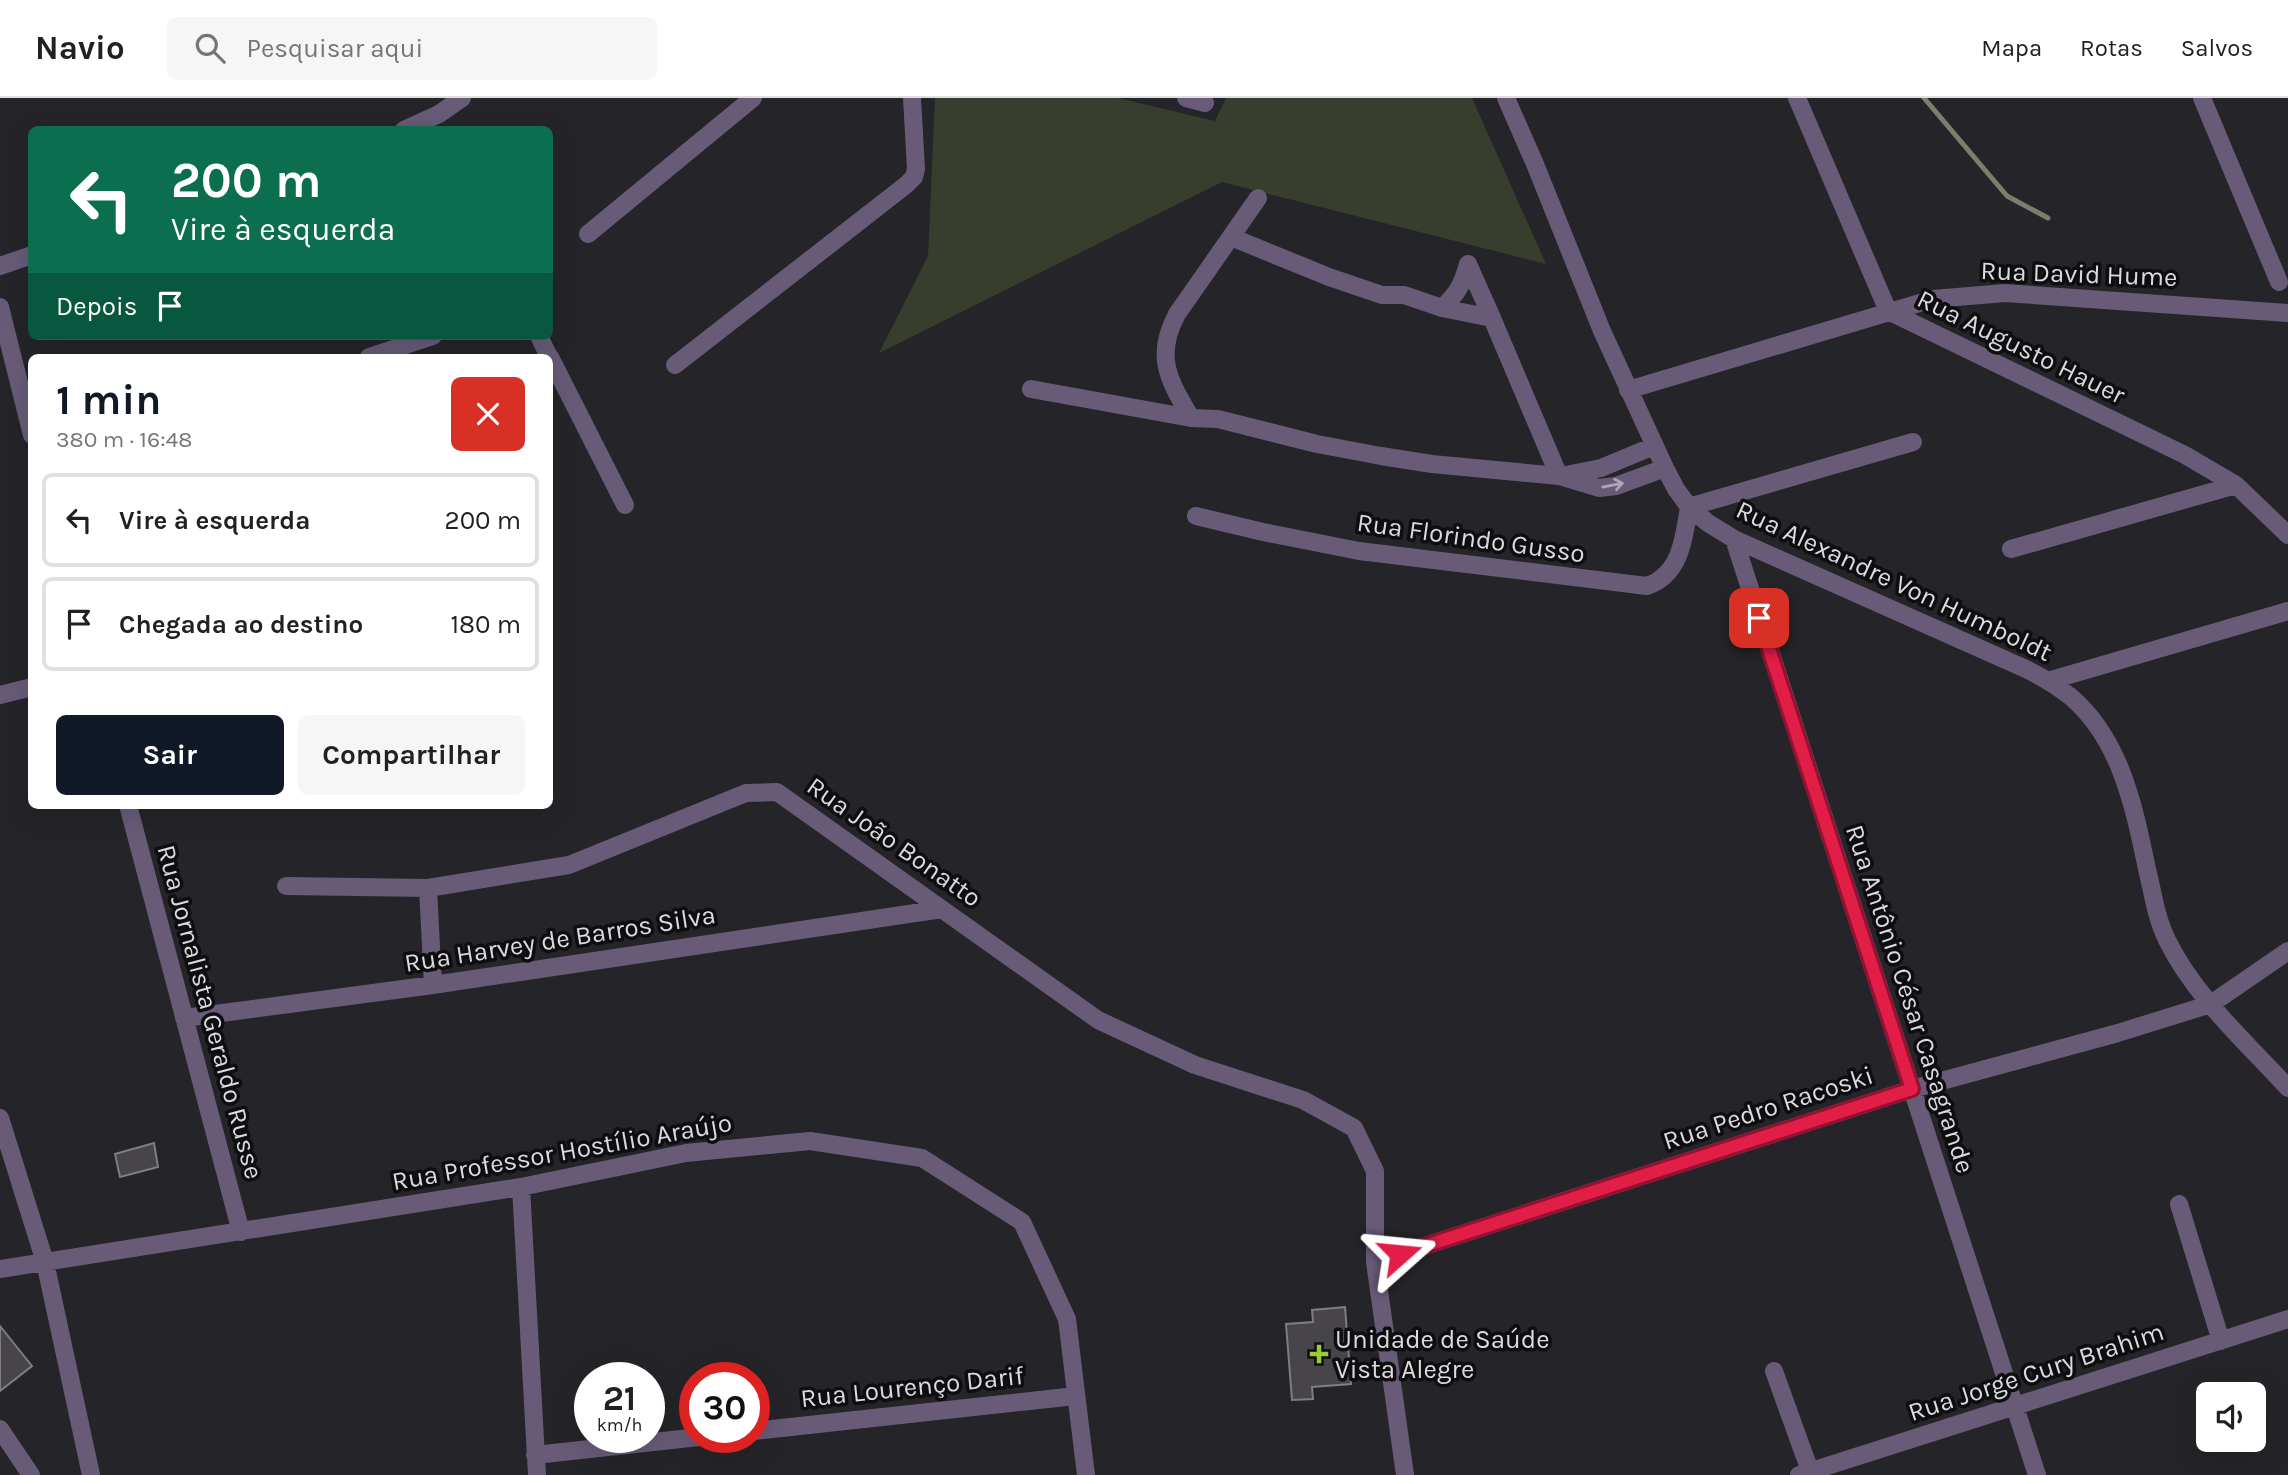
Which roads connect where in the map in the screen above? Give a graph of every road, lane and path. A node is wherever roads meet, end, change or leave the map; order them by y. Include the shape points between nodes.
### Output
1 (462, 98) edge
2 (753, 98) edge
3 (912, 98) edge
4 (1186, 98) edge
5 (1506, 98) edge
6 (1797, 98) edge
7 (2202, 98) edge
8 (1205, 103) dead end
9 (413, 126) edge
10 (1258, 198) dead end
11 (588, 234) dead end
12 (1231, 237) junction
13 (28, 256) edge
14 (0, 266) edge
15 (2279, 282) dead end
16 (0, 307) edge
17 (1442, 309) junction
18 (1888, 311) junction
19 (2288, 313) edge
20 (1492, 318) junction
21 (420, 340) edge
22 (378, 354) edge
23 (553, 365) edge
24 (675, 365) dead end
25 (1031, 389) dead end
26 (1628, 390) junction
27 (1191, 418) junction
28 (28, 419) edge
29 (1913, 442) dead end
30 (1654, 446) junction
31 (1665, 468) junction
32 (1559, 476) junction
33 (2236, 485) junction
34 (625, 505) dead end
35 (1689, 507) junction
36 (1196, 516) dead end
37 (2288, 534) edge
38 (1734, 539) junction
39 (2011, 549) dead end
40 (2288, 611) edge
41 (2048, 681) junction
42 (28, 688) edge
43 (0, 695) edge
44 (129, 809) edge
45 (286, 886) dead end
46 (428, 888) junction
47 (942, 909) junction
48 (2288, 951) edge
49 (433, 985) junction
50 (2211, 1004) junction
51 (184, 1018) junction
52 (2288, 1088) edge
53 (1912, 1089) junction
54 (0, 1118) edge
55 (521, 1187) junction
56 (2179, 1204) dead end
57 (241, 1232) junction
58 (45, 1262) junction
59 (1375, 1262) junction
60 (0, 1269) edge
61 (2288, 1319) edge
62 (2221, 1341) junction
63 (1774, 1371) dead end
64 (1076, 1396) junction
65 (2015, 1406) junction
66 (0, 1429) edge
67 (770, 1429) edge
68 (679, 1439) edge
69 (535, 1455) junction
70 (1805, 1473) edge
71 (31, 1475) edge
72 (91, 1475) edge
73 (537, 1475) edge
74 (1086, 1475) edge
75 (1405, 1475) edge
76 (2037, 1475) edge

1 - 9 street
2 - 11 street
3 - 24 street via 914,177
4 - 8 street
5 - 26 street, Rua Alexandre Von Humboldt
6 - 18 street, Rua Augusto Hauer
7 - 15 street
10 - 12 street
12 - 17 street via 1352,285 1382,295 1411,297
12 - 27 street via 1169,329 1166,368
13 - 14 street
16 - 28 street
17 - 20 street
17 - 20 street via 1461,286 1468,264
18 - 19 street, Rua David Hume via 1933,299 2005,293
18 - 26 street, Rua David Hume
18 - 33 street, Rua Augusto Hauer via 2185,455
20 - 32 street
21 - 22 street
23 - 34 street
25 - 27 street
26 - 30 street, Rua Alexandre Von Humboldt
27 - 32 street via 1218,419 1317,444 1432,464
29 - 35 street
30 - 31 street, Rua Alexandre Von Humboldt
30 - 32 street via 1601,468
32 -> 31 street via 1607,488
31 - 35 street, Rua Alexandre Von Humboldt
33 - 37 street, Rua Augusto Hauer
33 - 39 street
35 - 36 street, Rua Florindo Gusso via 1684,540 1671,570 1654,584 1639,587 1359,551
35 - 38 street, Rua Alexandre Von Humboldt
38 - 41 street, Rua Alexandre Von Humboldt
38 - 53 street, Rua Antônio César Casagrande
40 - 41 street
41 - 50 street, Rua Alexandre Von Humboldt via 2071,697 2110,745 2133,806 2165,937
42 - 43 street
44 - 51 street, Rua Jornalista Geraldo Russe
45 - 46 street, Rua João Bonatto
46 - 47 street, Rua João Bonatto via 569,865 746,793 777,792
46 - 49 street
47 - 49 street, Rua Harvey de Barros Silva
47 - 59 street, Rua João Bonatto via 1098,1020 1195,1065 1303,1100 1354,1128 1375,1171
48 - 50 street, Rua Pedro Racoski
49 - 51 street, Rua Harvey de Barros Silva
50 - 52 street, Rua Alexandre Von Humboldt
50 - 53 street, Rua Pedro Racoski
51 - 57 street, Rua Jornalista Geraldo Russe
53 - 59 street, Rua Pedro Racoski
53 - 65 street, Rua Antônio César Casagrande
54 - 58 street
55 - 57 street, Rua Professor Hostílio Araújo
55 - 64 street, Rua Professor Hostílio Araújo via 686,1153 810,1141 922,1158 1022,1222 1067,1319
55 - 69 street
56 - 62 street
57 - 58 street, Rua Professor Hostílio Araújo
58 - 60 street, Rua Professor Hostílio Araújo
58 - 72 street
59 - 75 street
61 - 62 street, Rua Jorge Cury Brahim
62 - 65 street, Rua Jorge Cury Brahim
63 - 70 street
64 - 67 street, Rua Lourenço Darif
64 - 74 street, Rua Professor Hostílio Araújo
65 - 70 street, Rua Jorge Cury Brahim
65 - 76 street, Rua Antônio César Casagrande
66 - 71 street
68 - 69 street
69 - 73 street

